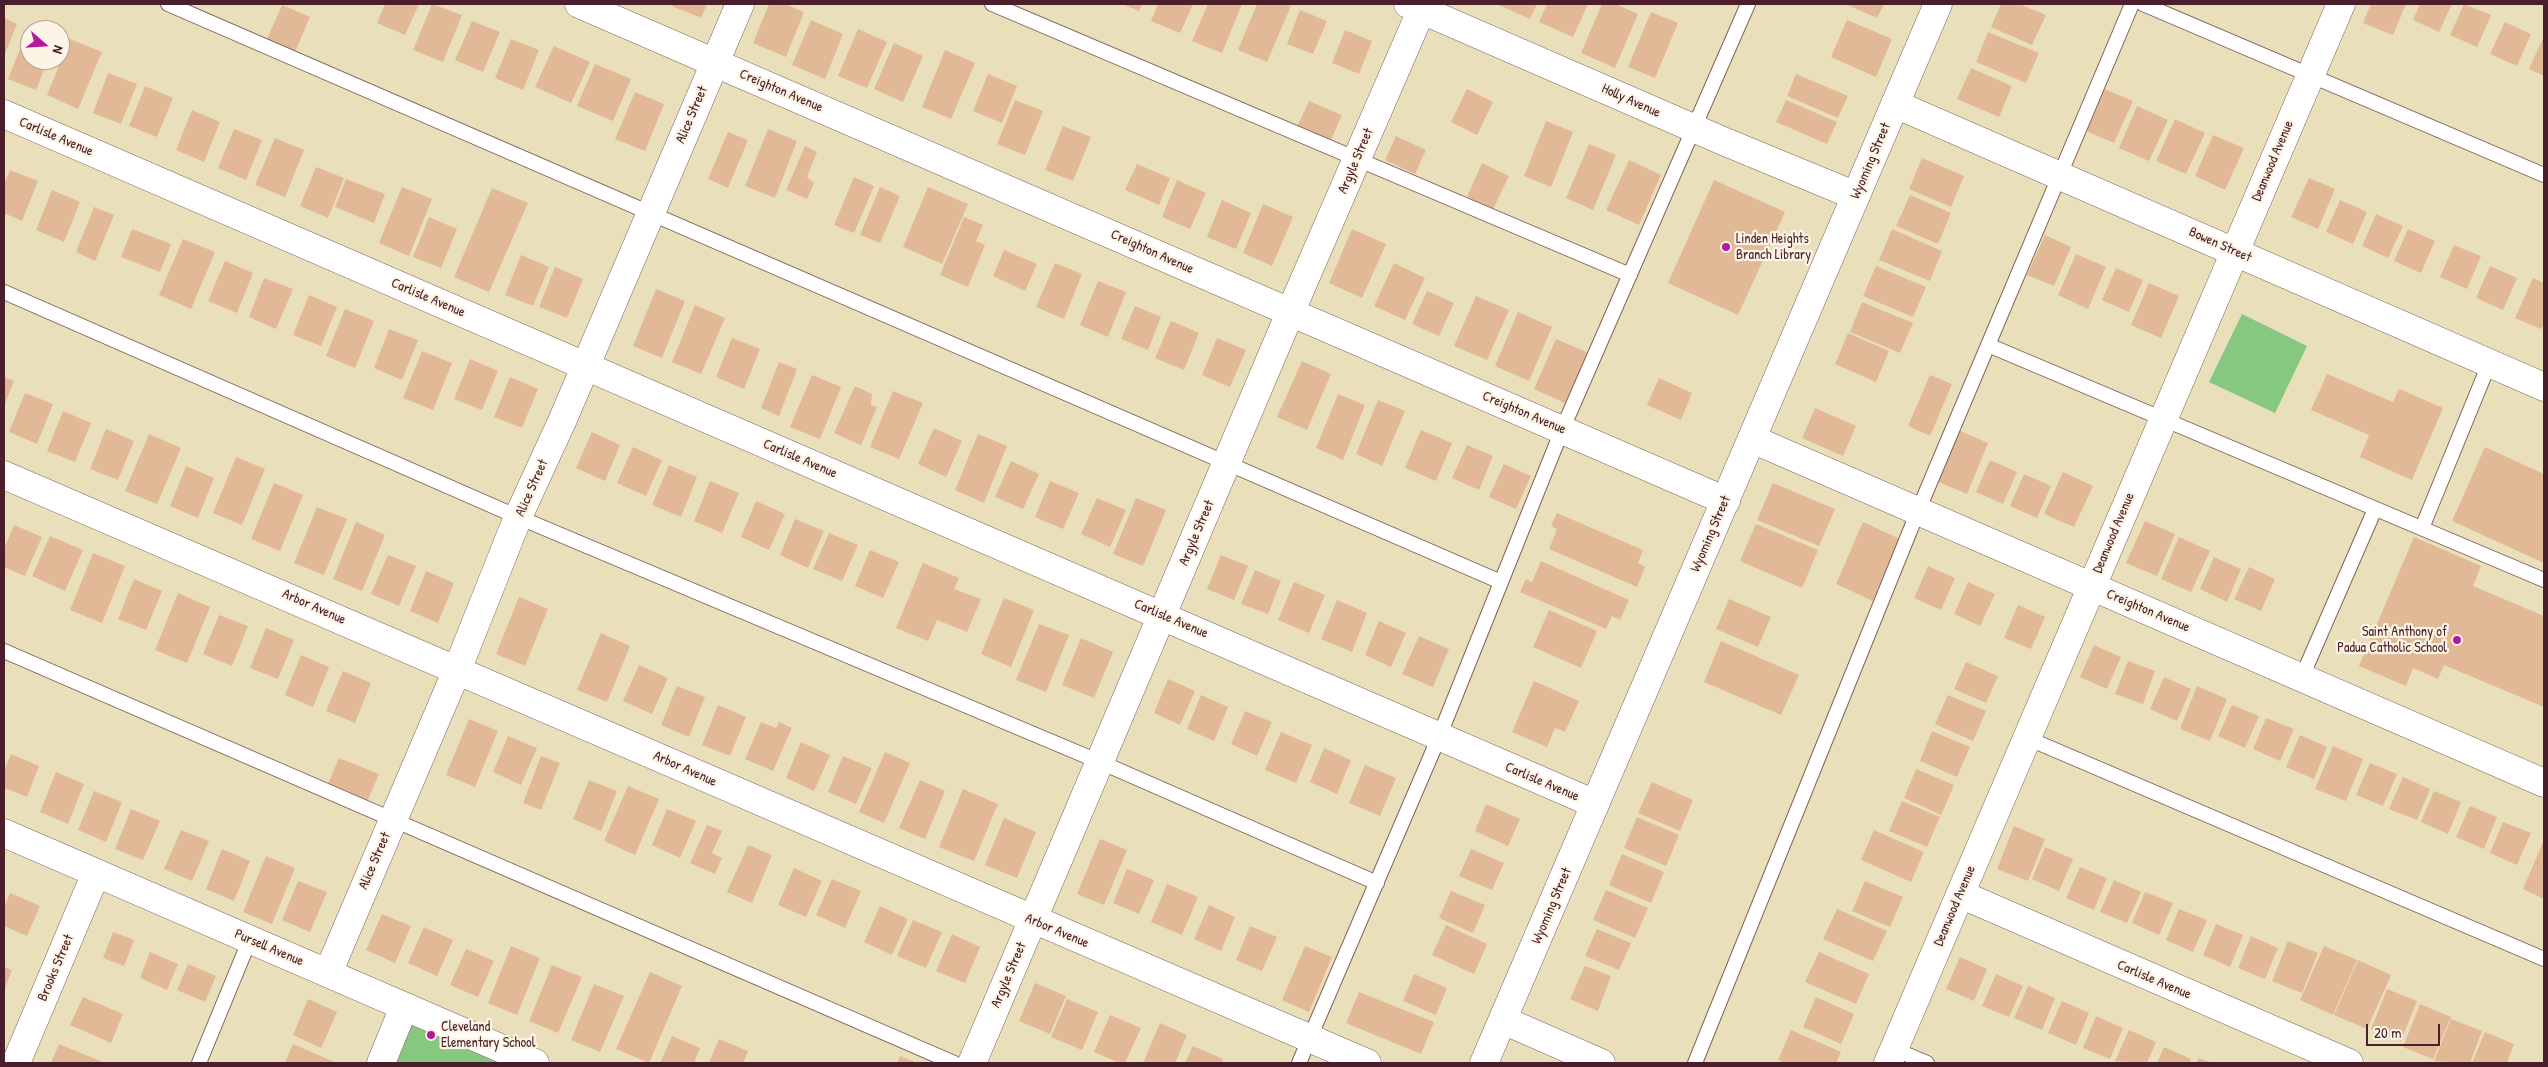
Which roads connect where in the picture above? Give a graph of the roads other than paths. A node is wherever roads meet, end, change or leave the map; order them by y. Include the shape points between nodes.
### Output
1 (168, 4) edge
2 (579, 4) edge
3 (740, 4) edge
4 (992, 4) edge
5 (1748, 4) edge
6 (1938, 4) edge
7 (2132, 4) edge
8 (2143, 4) edge
9 (2341, 4) edge
10 (1418, 6) edge
11 (714, 63) junction
12 (2310, 75) junction
13 (1896, 104) junction
14 (4, 114) edge
15 (1695, 129) junction
16 (1357, 160) junction
17 (2059, 175) junction
18 (2544, 175) edge
19 (1856, 196) junction
20 (651, 212) junction
21 (2235, 252) junction
22 (1630, 275) junction
23 (4, 292) edge
24 (1290, 312) junction
25 (1988, 345) junction
26 (2489, 364) junction
27 (585, 366) junction
28 (2544, 387) edge
29 (2164, 418) junction
30 (1562, 430) junction
31 (1752, 439) junction
32 (1226, 462) junction
33 (4, 475) edge
34 (1726, 501) junction
35 (2376, 509) junction
36 (1918, 511) junction
37 (518, 517) junction
38 (2422, 528) junction
39 (2544, 580) edge
40 (1501, 582) junction
41 (2092, 587) junction
42 (1162, 615) junction
43 (4, 651) edge
44 (457, 670) junction
45 (2301, 679) junction
46 (1439, 737) junction
47 (2027, 738) junction
48 (1100, 762) junction
49 (2544, 784) edge
50 (1595, 804) junction
51 (393, 820) junction
52 (4, 833) edge
53 (96, 873) junction
54 (1377, 883) junction
55 (1960, 894) junction
56 (1032, 920) junction
57 (250, 939) junction
58 (2544, 959) edge
59 (328, 973) junction
60 (404, 1007) junction
61 (1503, 1020) junction
62 (1310, 1039) junction
63 (1891, 1056) edge
64 (16, 1063) edge
65 (199, 1063) edge
66 (380, 1063) edge
67 (535, 1063) edge
68 (954, 1063) edge
69 (972, 1063) edge
70 (1299, 1063) edge
71 (1367, 1063) edge
72 (1484, 1063) edge
73 (1601, 1063) edge
74 (1695, 1063) edge
75 (1928, 1063) edge
76 (2349, 1063) edge

1 - 20 lane
2 - 11 street, Creighton Avenue
3 - 11 street, Alice Street
4 - 16 lane
5 - 15 lane
6 - 13 street, Wyoming Street
7 - 17 lane
8 - 12 lane
9 - 12 street, Deanwood Avenue
10 - 15 street, Holly Avenue
10 - 16 street, Argyle Street
11 - 20 street, Alice Street
11 - 24 street, Creighton Avenue
12 - 18 lane
12 - 21 street, Deanwood Avenue
13 - 17 street, Bowen Street
13 - 19 street, Wyoming Street
14 - 27 street, Carlisle Avenue
15 - 19 street, Holly Avenue
15 - 22 lane
16 - 22 lane
16 - 24 street, Argyle Street
17 - 21 street, Bowen Street
17 - 25 lane
19 - 31 street, Wyoming Street
20 - 27 street, Alice Street
20 - 32 lane
21 - 26 street, Bowen Street
21 - 29 street, Deanwood Avenue
22 - 30 lane
23 - 37 lane
24 - 30 street, Creighton Avenue
24 - 32 street, Argyle Street
25 - 29 lane
25 - 36 lane
26 - 28 street, Bowen Street
26 - 38 lane
27 - 37 street, Alice Street
27 - 42 street, Carlisle Avenue
29 - 35 lane
29 - 41 street, Deanwood Avenue
30 - 34 street, Creighton Avenue
30 - 40 lane
31 - 34 street, Wyoming Street
31 - 36 street, Creighton Avenue
32 - 40 lane
32 - 42 street, Argyle Street
33 - 44 street, Arbor Avenue
34 - 50 street, Wyoming Street
35 - 38 lane
35 - 45 lane
36 - 41 street, Creighton Avenue
36 - 74 lane
37 - 44 street, Alice Street
37 - 48 lane
38 - 39 lane
40 - 46 lane
41 - 45 street, Creighton Avenue
41 - 47 street, Deanwood Avenue
42 - 46 street, Carlisle Avenue
42 - 48 street, Argyle Street
43 - 51 lane
44 - 51 street, Alice Street
44 - 56 street, Arbor Avenue
45 - 49 street, Creighton Avenue
46 - 50 street, Carlisle Avenue
46 - 54 lane
47 - 55 street, Deanwood Avenue
47 - 58 lane
48 - 54 lane
48 - 56 street, Argyle Street
50 - 61 street, Wyoming Street
51 - 59 street, Alice Street
51 - 68 lane
52 - 53 street, Pursell Avenue
53 - 57 street, Pursell Avenue
53 - 64 street, Brooks Street
54 - 62 lane
55 - 63 street, Deanwood Avenue
55 - 76 street, Carlisle Avenue
56 - 62 street, Arbor Avenue
56 - 69 street, Argyle Street
57 - 59 street, Pursell Avenue
57 - 65 lane
59 - 60 street, Pursell Avenue
60 - 66 street
60 - 67 street, Pursell Avenue
61 - 72 street, Wyoming Street
61 - 73 street
62 - 70 lane
62 - 71 street, Arbor Avenue
63 - 75 lane

